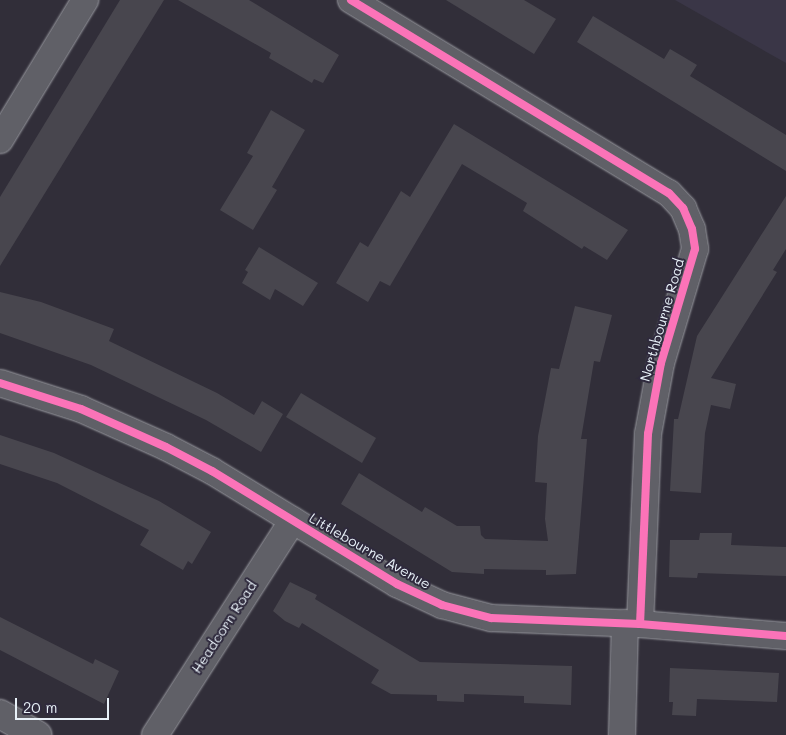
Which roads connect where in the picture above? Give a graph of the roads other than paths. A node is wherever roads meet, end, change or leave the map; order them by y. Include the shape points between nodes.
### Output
1 (85, 0) edge
2 (350, 0) edge
3 (0, 140) edge
4 (0, 383) edge
5 (293, 520) junction
6 (632, 624) junction
7 (786, 636) edge
8 (0, 714) edge
9 (37, 735) edge
10 (156, 735) edge
11 (622, 735) edge

1 - 3 street
2 - 6 street, Northbourne Road via 669,193 683,208 694,237 694,255 663,355 648,434
4 - 5 street, Littlebourne Avenue via 66,404 145,437 212,471
5 - 6 street, Littlebourne Avenue via 397,584 455,609 515,620
5 - 10 street, Headcorn Road
6 - 7 street, Littlebourne Avenue
6 - 11 street, Northbourne Road
8 - 9 street

